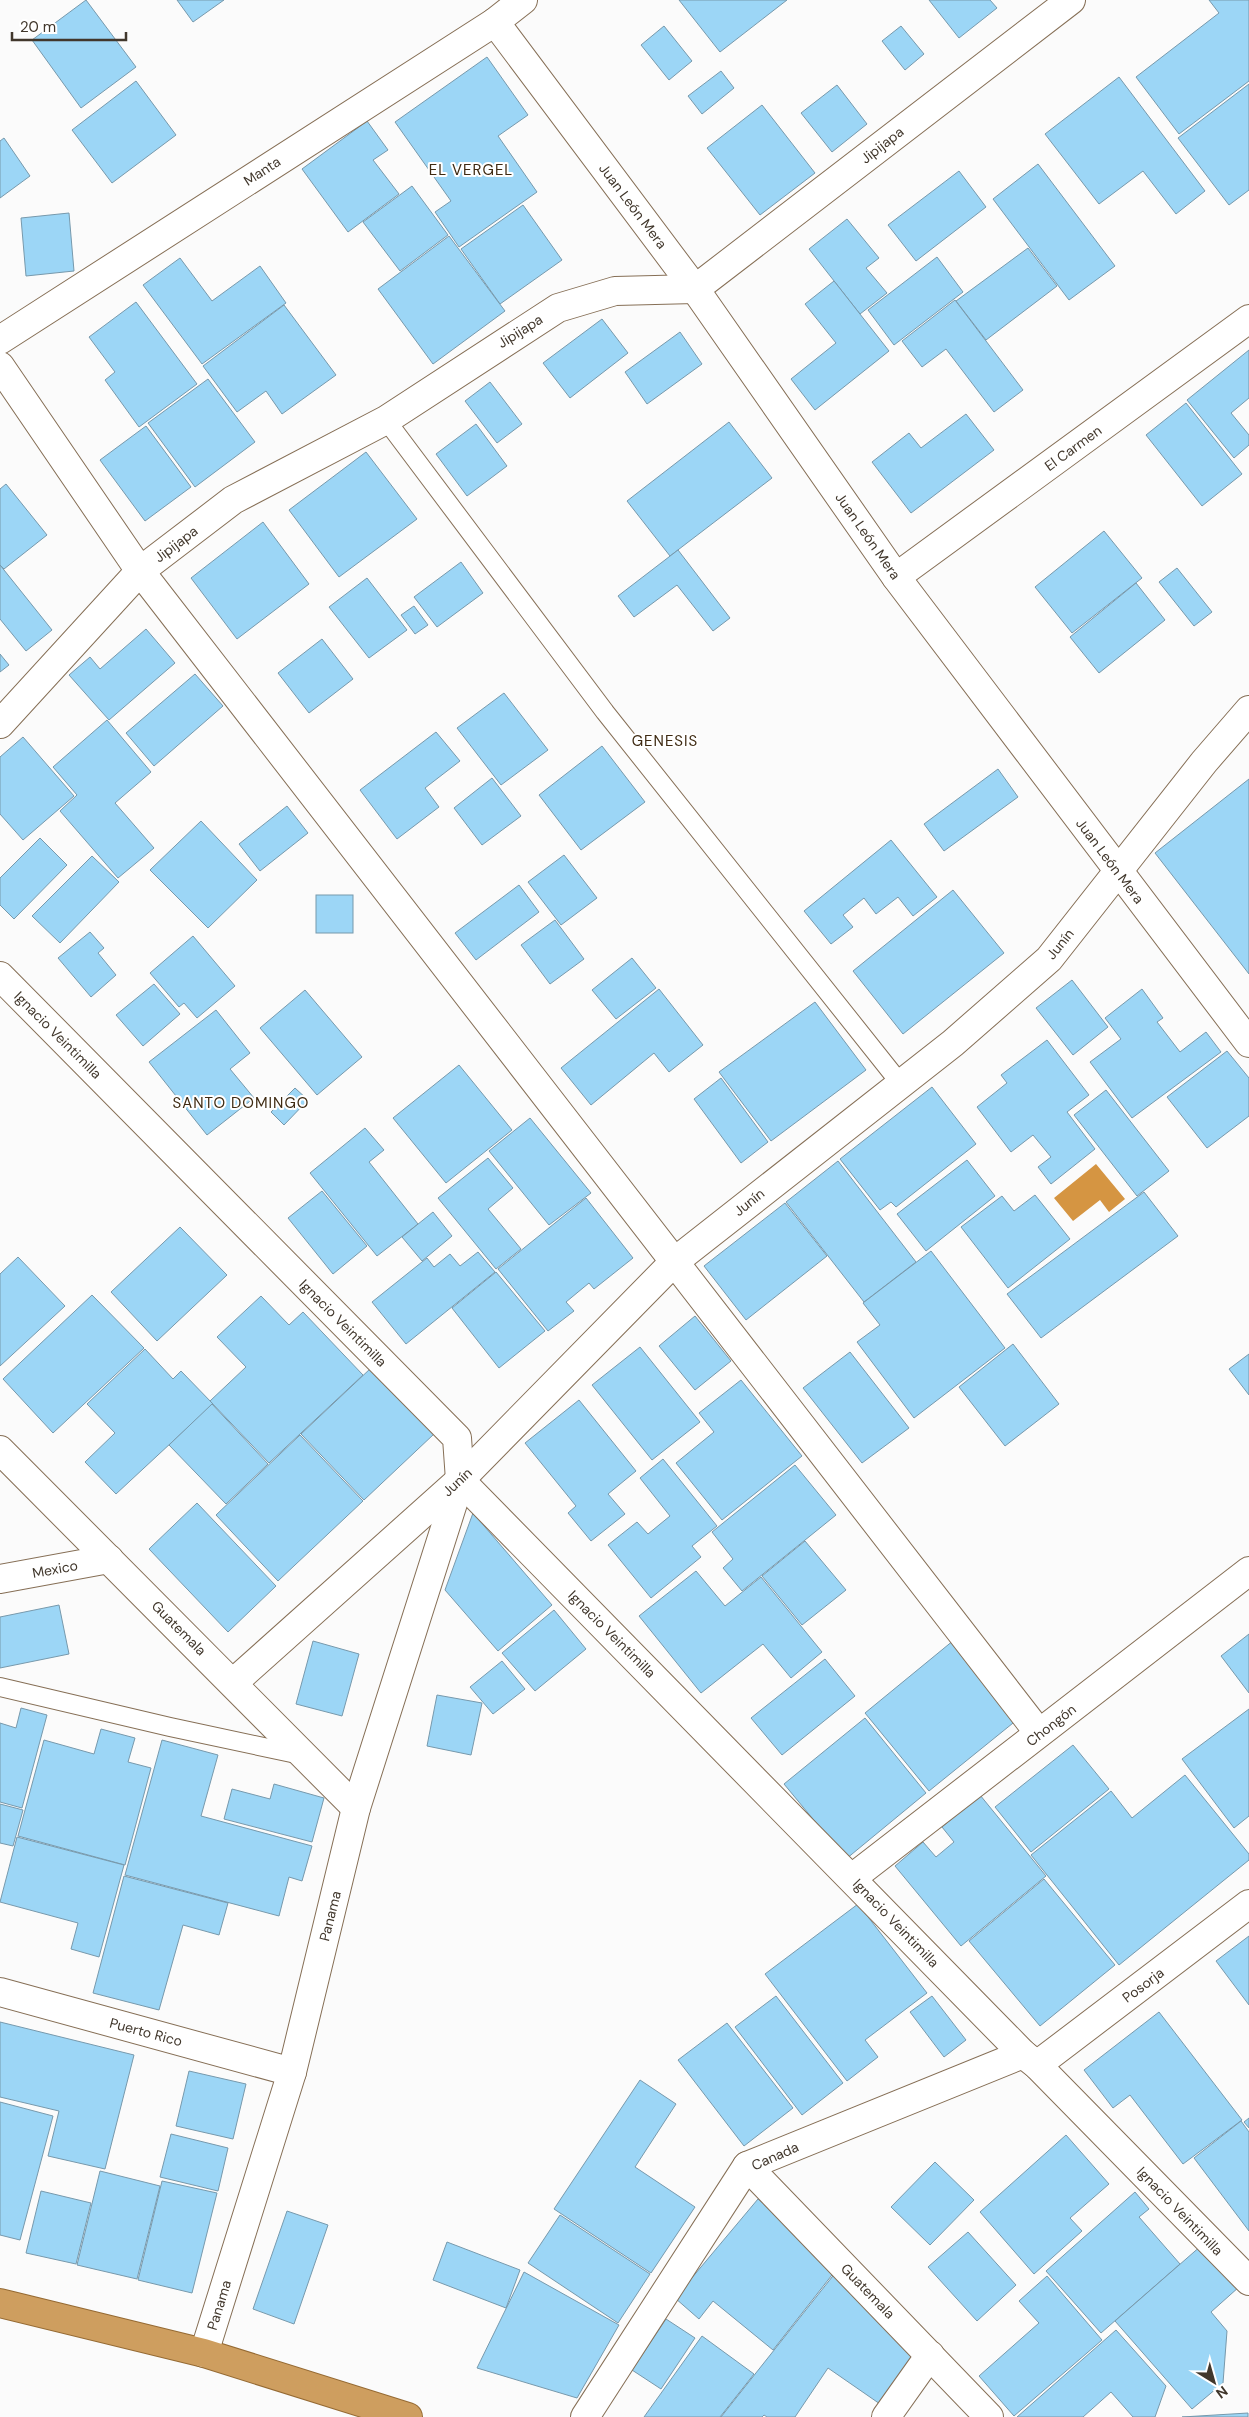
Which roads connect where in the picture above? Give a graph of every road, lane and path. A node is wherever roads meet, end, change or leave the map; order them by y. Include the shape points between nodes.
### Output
1 (522, 0) edge
2 (1071, 0) edge
3 (495, 22) junction
4 (695, 289) junction
5 (1249, 318) edge
6 (0, 340) edge
7 (0, 366) edge
8 (386, 420) junction
9 (140, 571) junction
10 (896, 577) junction
11 (1249, 710) edge
12 (0, 724) edge
13 (1117, 871) junction
14 (0, 976) edge
15 (1249, 1043) edge
16 (900, 1083) junction
17 (674, 1262) junction
18 (0, 1450) edge
19 (460, 1480) junction
20 (109, 1559) junction
21 (1249, 1571) edge
22 (0, 1579) edge
23 (233, 1683) junction
24 (0, 1687) edge
25 (1039, 1733) junction
26 (302, 1755) junction
27 (356, 1808) junction
28 (852, 1878) junction
29 (1249, 1904) edge
30 (0, 1992) edge
31 (1030, 2060) junction
32 (292, 2072) junction
33 (747, 2166) junction
34 (1249, 2281) edge
35 (0, 2303) edge
36 (204, 2353) junction
37 (930, 2356) junction
38 (408, 2417) edge
39 (585, 2417) edge
40 (886, 2417) edge
41 (989, 2417) edge

1 - 3 street, Manta
2 - 4 street, Jipijapa
3 - 4 street, Juan León Mera
3 - 6 street, Manta
4 - 8 street, Jipijapa via 616,292 558,308
4 - 10 street, Juan León Mera
5 - 10 street, El Carmen
7 - 9 street
8 - 9 street, Jipijapa via 233,500
8 - 16 lane via 605,712
9 - 12 street, Jipijapa
9 - 17 street
10 - 13 street, Juan León Mera
11 - 13 street, Junín
13 - 15 street, Juan León Mera
13 - 16 street, Junín via 1049,959 953,1043
14 - 19 street, Ignacio Veintimilla via 457,1438
16 - 17 street, Junín
17 - 19 street, Junín
17 - 25 street
18 - 20 street, Guatemala
19 - 23 street, Junín
19 - 27 street, Panama
19 - 28 street, Ignacio Veintimilla
20 - 22 street, Mexico
20 - 23 street, Guatemala
21 - 25 street, Chongón
23 - 26 street, Guatemala
24 - 26 lane
25 - 28 street, Chongón
26 - 27 street, Guatemala
27 - 32 street, Panama
28 - 31 street, Ignacio Veintimilla
29 - 31 street, Posorja
30 - 32 street, Puerto Rico
31 - 33 street, Canada
31 - 34 street, Ignacio Veintimilla
32 - 36 street, Panama
33 - 37 street, Guatemala
33 - 39 street, Canada
35 - 36 highway
36 - 38 highway
37 - 40 street
37 - 41 street, Guatemala

